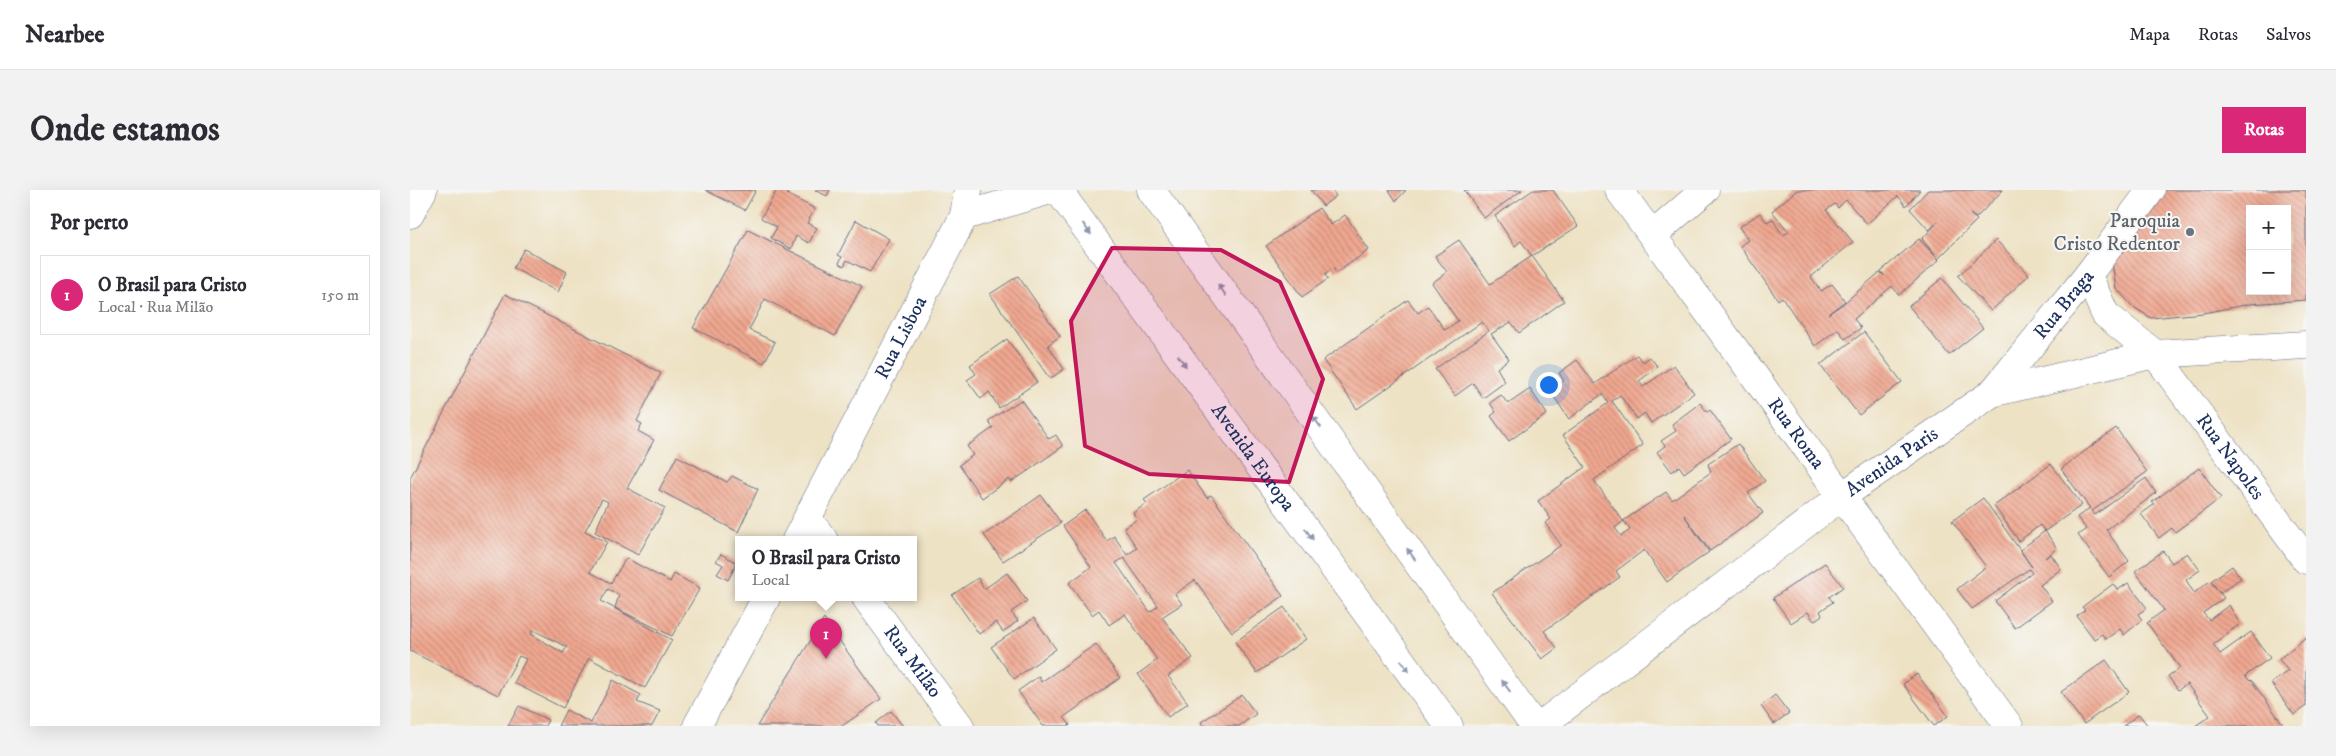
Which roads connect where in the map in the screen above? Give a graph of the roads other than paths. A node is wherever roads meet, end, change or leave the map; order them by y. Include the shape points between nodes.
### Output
1 (423, 190) edge
2 (1050, 190) edge
3 (1058, 190) edge
4 (1151, 190) edge
5 (1619, 190) edge
6 (1705, 190) edge
7 (2151, 190) edge
8 (966, 203) edge
9 (410, 214) edge
10 (1653, 235) junction
11 (2088, 275) junction
12 (2306, 345) edge
13 (2154, 354) junction
14 (1992, 393) junction
15 (1842, 496) junction
16 (802, 530) edge
17 (815, 536) edge
18 (2306, 560) edge
19 (764, 601) edge
20 (868, 601) edge
21 (697, 726) edge
22 (960, 726) edge
23 (1449, 726) edge
24 (1534, 726) edge
25 (1540, 726) edge
26 (2009, 726) edge

1 - 9 main road
2 - 8 main road, Rua Lisboa
3 -> 23 main road, Avenida Europa
24 -> 4 main road
5 - 10 main road, Rua Roma
6 - 10 main road
7 - 11 main road, Rua Braga
8 - 16 main road, Rua Lisboa
10 - 15 main road, Rua Roma
11 - 13 main road, Rua Napoles via 2105,314
11 - 14 main road, Rua Braga
12 - 13 main road, Avenida Paris
13 - 14 main road, Avenida Paris
13 - 18 main road, Rua Napoles
14 - 15 main road, Avenida Paris
15 - 25 main road, Avenida Paris
15 - 26 main road, Rua Roma
16 - 17 main road
19 - 21 main road
20 - 22 main road, Rua Milão

